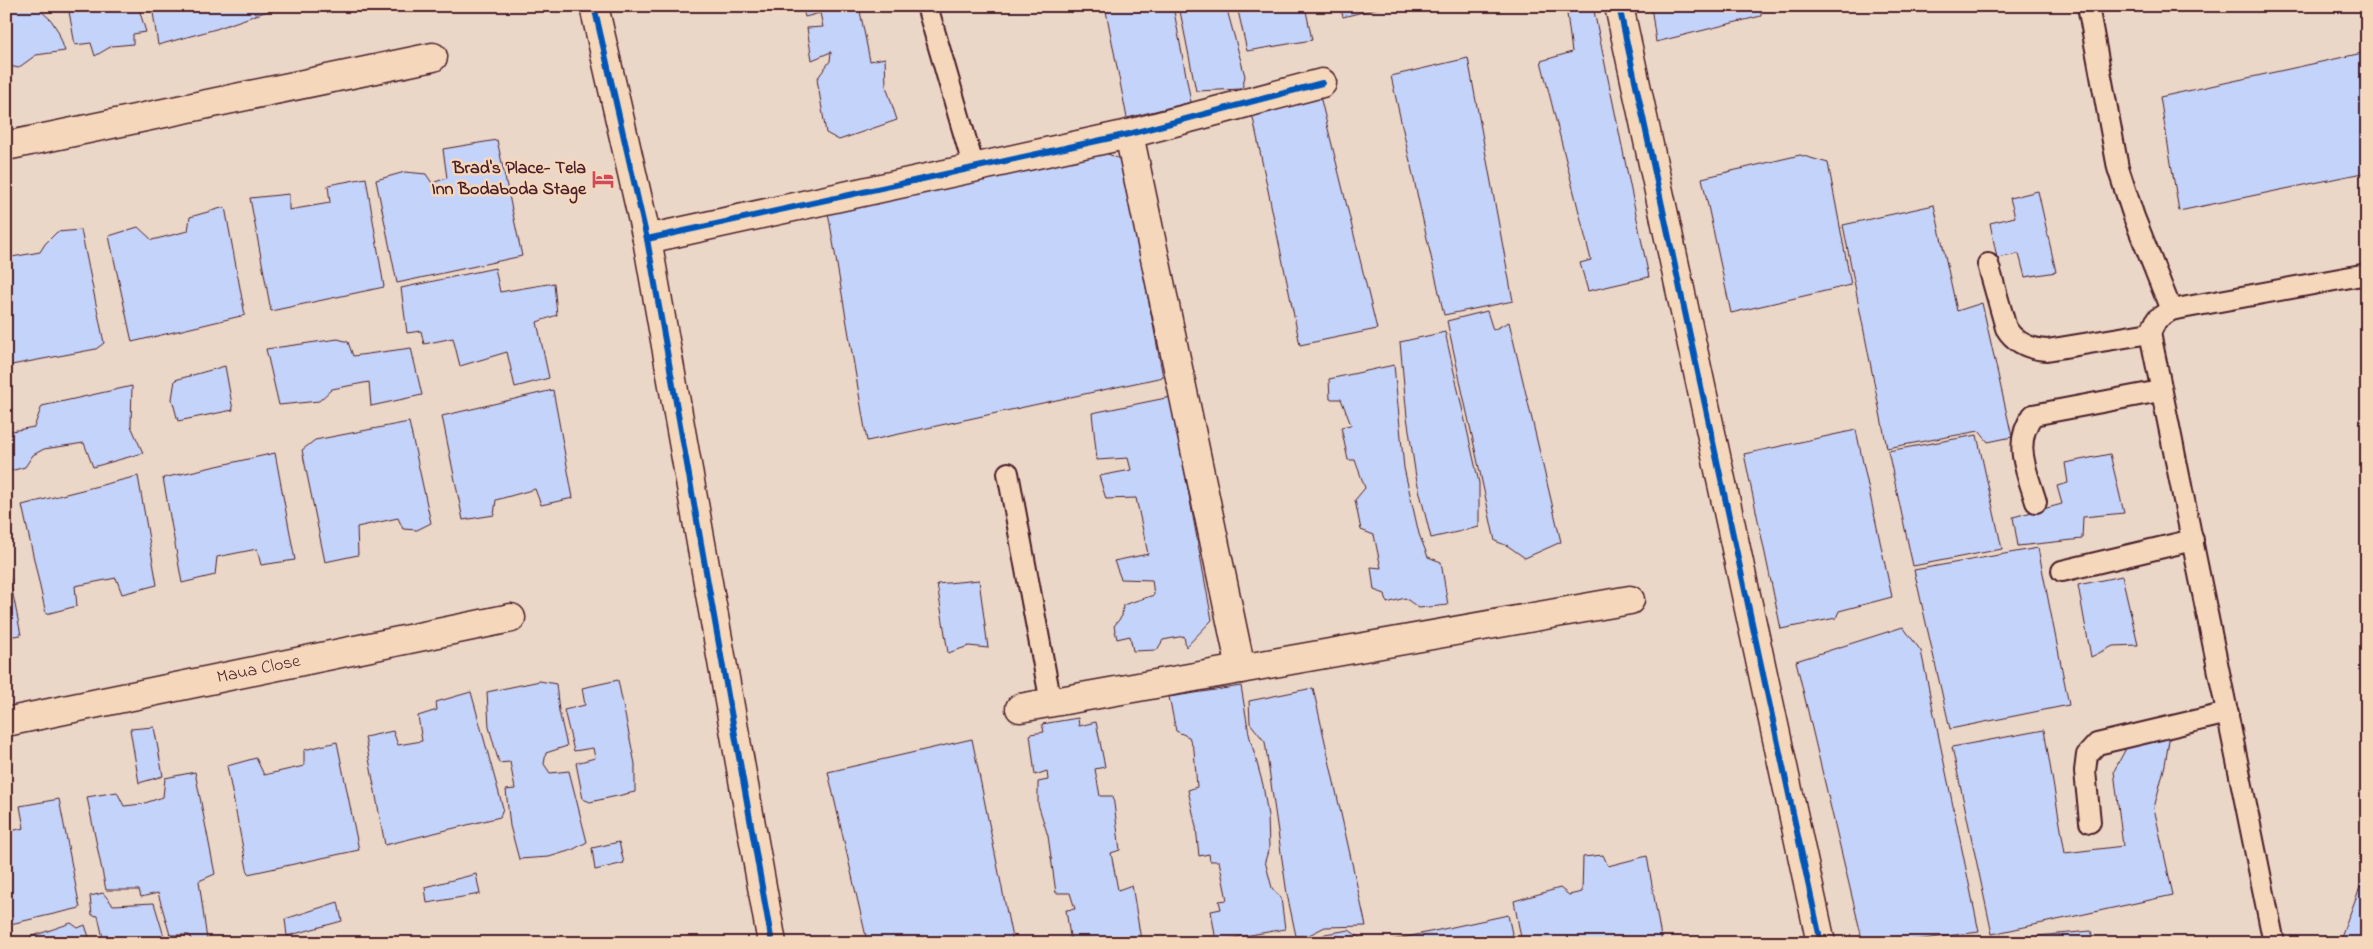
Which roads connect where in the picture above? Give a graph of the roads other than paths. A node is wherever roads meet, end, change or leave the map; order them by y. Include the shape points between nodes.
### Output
1 (594, 6) edge
2 (927, 6) edge
3 (1619, 6) edge
4 (2088, 6) edge
5 (433, 56) dead end
6 (1322, 83) dead end
7 (1129, 134) junction
8 (6, 146) edge
9 (974, 168) junction
10 (647, 239) junction
11 (1988, 264) dead end
12 (2367, 274) edge
13 (2171, 310) junction
14 (2150, 333) junction
15 (2160, 391) junction
16 (1008, 473) dead end
17 (2036, 502) dead end
18 (2193, 540) junction
19 (2062, 571) dead end
20 (1630, 600) dead end
21 (511, 618) dead end
22 (1241, 669) junction
23 (1051, 703) junction
24 (1020, 708) dead end
25 (2228, 713) junction
26 (6, 722) edge
27 (2090, 822) dead end
28 (772, 943) edge
29 (1821, 943) edge
30 (2274, 943) edge

1 - 10 street
2 - 9 lane
3 - 29 street
4 - 13 lane via 2118,168
5 - 8 street
6 - 7 street
7 - 9 street
7 - 22 street
9 - 10 street
10 - 28 street
11 - 14 lane via 2006,328 2011,336 2030,347 2047,350
12 - 13 lane
13 - 14 lane via 2157,319
14 - 15 lane
15 - 17 lane via 2033,415 2025,426 2021,441
15 - 18 lane
16 - 23 lane
18 - 19 lane
18 - 25 lane
20 - 22 street
21 - 26 street, Maua Close
22 - 23 street
23 - 24 street
25 - 27 lane via 2097,744 2087,755 2085,771
25 - 30 lane

